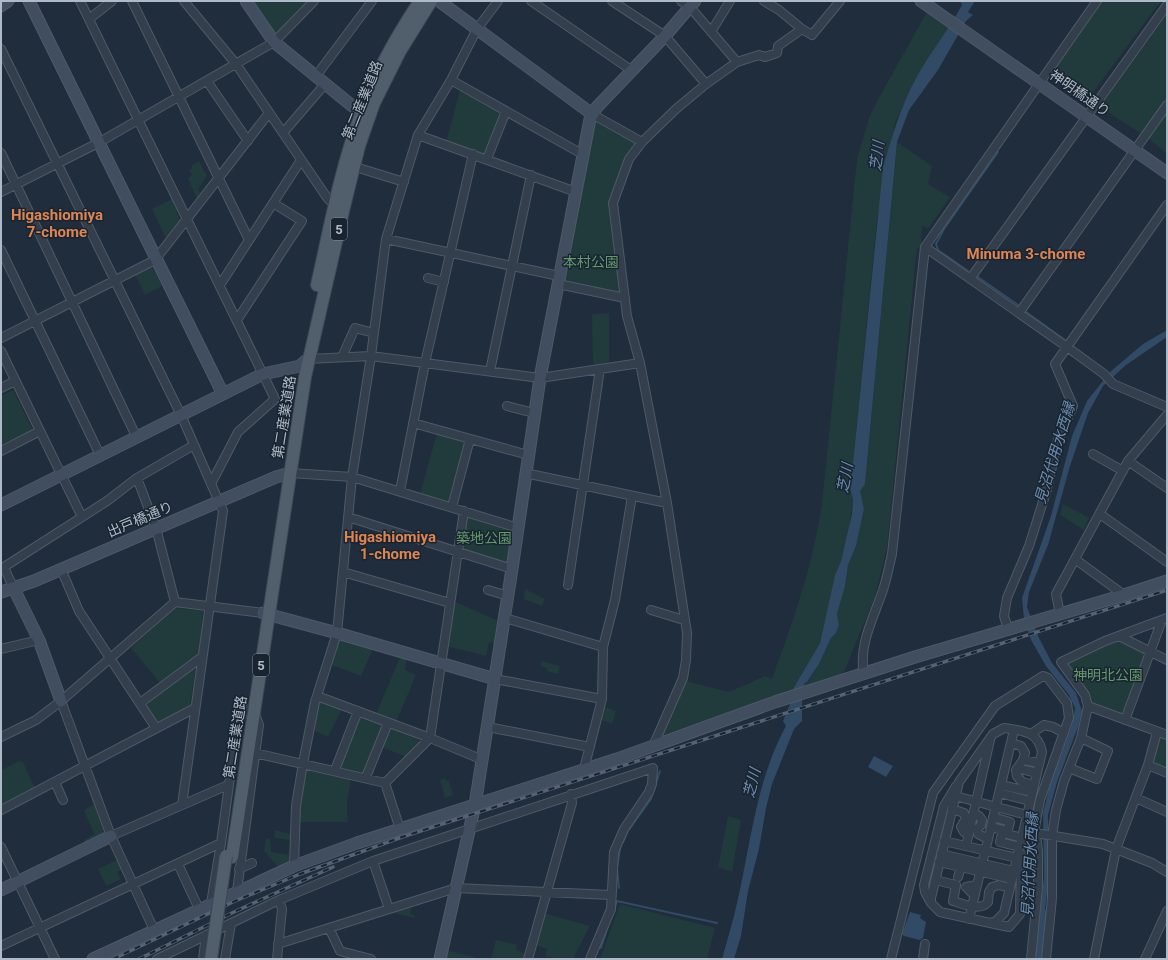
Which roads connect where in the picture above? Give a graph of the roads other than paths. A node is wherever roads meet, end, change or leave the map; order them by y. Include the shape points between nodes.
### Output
1 (8, 1) edge
2 (29, 1) edge
3 (80, 1) edge
4 (112, 1) edge
5 (132, 1) edge
6 (184, 1) edge
7 (246, 1) edge
8 (314, 1) edge
9 (372, 1) edge
10 (420, 1) edge
11 (431, 1) edge
12 (439, 1) edge
13 (498, 1) edge
14 (531, 1) edge
15 (612, 1) edge
16 (730, 1) edge
17 (764, 1) edge
18 (840, 1) edge
19 (1096, 1) edge
20 (689, 3) edge
21 (925, 3) edge
22 (1167, 5) edge
23 (1, 6) edge
24 (89, 19) junction
25 (477, 29) junction
26 (802, 29) junction
27 (711, 32) junction
28 (665, 36) junction
29 (274, 42) junction
30 (1, 49) edge
31 (737, 62) junction
32 (236, 64) junction
33 (631, 70) junction
34 (316, 76) junction
35 (451, 80) junction
36 (207, 81) junction
37 (325, 84) junction
38 (706, 84) junction
39 (1040, 84) junction
40 (178, 97) junction
41 (1167, 105) edge
42 (506, 110) junction
43 (269, 113) junction
44 (592, 114) junction
45 (365, 116) junction
46 (1086, 116) junction
47 (138, 120) junction
48 (283, 133) junction
49 (418, 134) junction
50 (248, 141) junction
51 (642, 142) junction
52 (98, 143) junction
53 (1135, 150) junction
54 (1, 153) edge
55 (473, 154) junction
56 (582, 154) junction
57 (487, 159) junction
58 (301, 160) junction
59 (57, 164) junction
60 (349, 165) junction
61 (1167, 173) edge
62 (531, 175) junction
63 (218, 179) junction
64 (404, 182) junction
65 (16, 184) junction
66 (1, 192) edge
67 (576, 192) junction
68 (274, 202) junction
69 (1167, 205) edge
70 (339, 206) junction
71 (187, 220) junction
72 (386, 239) junction
73 (249, 240) junction
74 (925, 246) junction
75 (1, 250) edge
76 (450, 252) junction
77 (155, 260) junction
78 (512, 266) junction
79 (428, 278) dead end
80 (970, 279) junction
81 (559, 280) junction
82 (114, 282) junction
83 (444, 282) junction
84 (220, 285) junction
85 (625, 298) junction
86 (72, 302) junction
87 (1019, 313) junction
88 (237, 320) junction
89 (35, 321) junction
90 (374, 333) junction
91 (1, 338) edge
92 (1067, 347) junction
93 (1, 352) edge
94 (371, 356) junction
95 (342, 357) junction
96 (304, 363) junction
97 (425, 363) junction
98 (640, 363) junction
99 (600, 368) junction
100 (490, 371) junction
101 (263, 374) junction
102 (540, 378) junction
103 (15, 381) junction
104 (1, 388) edge
105 (223, 394) junction
106 (507, 406) dead end
107 (1167, 407) edge
108 (534, 413) junction
109 (1167, 414) edge
110 (181, 415) junction
111 (413, 423) junction
112 (40, 431) junction
113 (136, 436) junction
114 (470, 439) junction
115 (194, 445) junction
116 (1, 451) edge
117 (1092, 454) dead end
118 (100, 455) junction
119 (528, 455) junction
120 (1128, 461) junction
121 (1123, 471) junction
122 (525, 473) junction
123 (287, 474) junction
124 (61, 475) junction
125 (352, 476) junction
126 (137, 478) junction
127 (211, 484) junction
128 (584, 486) junction
129 (1166, 486) edge
130 (400, 491) junction
131 (632, 496) junction
132 (219, 501) junction
133 (667, 503) junction
134 (1, 505) edge
135 (452, 507) junction
136 (464, 511) junction
137 (1100, 514) junction
138 (348, 517) junction
139 (82, 518) junction
140 (156, 528) junction
141 (518, 528) junction
142 (457, 551) junction
143 (1075, 559) junction
144 (1167, 562) edge
145 (61, 569) junction
146 (512, 569) junction
147 (343, 572) junction
148 (1167, 581) edge
149 (568, 585) dead end
150 (14, 589) junction
151 (488, 590) dead end
152 (1, 592) edge
153 (1124, 595) junction
154 (508, 596) junction
155 (175, 602) junction
156 (450, 603) junction
157 (209, 607) junction
158 (651, 610) dead end
159 (266, 614) junction
160 (1060, 614) junction
161 (504, 618) junction
162 (1164, 619) edge
163 (684, 620) junction
164 (1008, 629) junction
165 (337, 633) junction
166 (1119, 636) junction
167 (39, 640) junction
168 (603, 647) junction
169 (1, 649) edge
170 (1150, 652) junction
171 (202, 657) junction
172 (110, 659) junction
173 (1167, 660) edge
174 (442, 663) junction
175 (864, 674) junction
176 (495, 679) junction
177 (317, 696) junction
178 (602, 699) junction
179 (61, 701) junction
180 (140, 703) junction
181 (1088, 706) junction
182 (195, 708) junction
183 (251, 710) junction
184 (358, 711) junction
185 (1125, 720) junction
186 (388, 722) junction
187 (488, 727) junction
188 (156, 728) junction
189 (1014, 730) junction
190 (1156, 732) junction
191 (1031, 734) junction
192 (1064, 734) junction
193 (1167, 735) edge
194 (991, 736) junction
195 (1, 737) edge
196 (430, 738) junction
197 (1080, 738) junction
198 (1011, 743) junction
199 (654, 744) junction
200 (590, 747) junction
201 (255, 752) junction
202 (483, 760) junction
203 (1023, 760) junction
204 (303, 763) junction
205 (1039, 764) junction
206 (1148, 765) junction
207 (85, 766) junction
208 (1017, 768) junction
209 (1069, 768) junction
210 (584, 769) junction
211 (334, 770) junction
212 (1037, 773) junction
213 (1167, 773) edge
214 (366, 777) junction
215 (55, 782) junction
216 (385, 782) junction
217 (959, 782) junction
218 (228, 785) junction
219 (1000, 789) junction
220 (1033, 789) junction
221 (571, 794) junction
222 (955, 796) junction
223 (1136, 798) junction
224 (63, 800) dead end
225 (1030, 801) junction
226 (976, 802) junction
227 (182, 805) junction
228 (475, 805) junction
229 (996, 807) junction
230 (952, 809) junction
231 (1, 810) edge
232 (1167, 812) edge
233 (974, 814) junction
234 (1027, 815) junction
235 (993, 818) junction
236 (991, 827) junction
237 (470, 828) junction
238 (400, 829) junction
239 (969, 834) junction
240 (1038, 834) junction
241 (111, 836) junction
242 (1050, 836) junction
243 (988, 838) junction
244 (1022, 838) junction
245 (944, 841) junction
246 (221, 843) junction
247 (966, 846) junction
248 (1, 847) edge
249 (1020, 847) junction
250 (1116, 849) junction
251 (985, 850) junction
252 (229, 856) junction
253 (940, 858) junction
254 (1017, 858) junction
255 (373, 861) junction
256 (252, 863) dead end
257 (178, 864) junction
258 (294, 866) junction
259 (961, 867) junction
260 (981, 868) junction
261 (239, 869) junction
262 (1167, 872) edge
263 (1013, 875) junction
264 (958, 877) dead end
265 (935, 880) junction
266 (18, 882) junction
267 (134, 885) junction
268 (456, 888) junction
269 (1010, 888) junction
270 (1, 890) edge
271 (237, 891) junction
272 (547, 892) junction
273 (612, 895) junction
274 (279, 900) junction
275 (211, 903) junction
276 (931, 903) junction
277 (972, 906) junction
278 (199, 909) junction
279 (390, 909) junction
280 (1167, 911) edge
281 (969, 919) junction
282 (231, 924) junction
283 (990, 924) junction
284 (41, 928) junction
285 (329, 928) junction
286 (154, 930) junction
287 (206, 935) junction
288 (278, 944) junction
289 (925, 944) dead end
290 (1, 946) edge
291 (55, 959) edge
292 (93, 959) edge
293 (157, 959) edge
294 (203, 959) edge
295 (211, 959) edge
296 (216, 959) edge
297 (225, 959) edge
298 (277, 959) edge
299 (371, 959) edge
300 (440, 959) edge
301 (528, 959) edge
302 (590, 959) edge
303 (891, 959) edge
304 (923, 959) edge
305 (1031, 959) edge
306 (1046, 959) edge
307 (1094, 959) edge
308 (1145, 959) edge

1 - 23 street
2 - 52 street
3 - 24 street
4 - 24 street
5 - 40 street
6 - 32 street
7 - 29 street
8 - 29 street
9 - 34 street
10 - 45 main road, 第二産業道路 / 5 via 381,68
11 - 45 main road, 第二産業道路 / 5
12 - 25 street
13 - 25 street
14 - 33 street
15 - 28 street
16 - 27 street
17 - 26 street
18 - 26 street via 812,36
19 - 39 street
20 - 27 street
20 - 28 street
21 - 39 street, 神明橋通り
22 - 46 street
24 - 47 street
25 - 35 street
25 - 44 street
26 - 31 street via 778,46 776,53
27 - 31 street
28 - 33 street
28 - 38 street
29 - 32 street
29 - 34 street
30 - 59 street
31 - 38 street
32 - 36 street
32 - 43 street
33 - 44 street
34 - 37 street
35 - 42 street
35 - 49 street
36 - 40 street
36 - 50 street
37 - 45 street
37 - 48 street
38 - 51 street
39 - 46 street, 神明橋通り
39 - 74 street
40 - 47 street
40 - 63 street
41 - 53 street
42 - 56 street
42 - 57 street
43 - 48 street
43 - 50 street
44 - 51 street
44 - 56 street
45 - 60 main road, 第二産業道路 / 5
46 - 53 street, 神明橋通り
46 - 80 street
47 - 52 street
47 - 71 street
48 - 58 street
49 - 55 street
49 - 64 street
50 - 63 street
51 - 85 street via 629,159 613,203
52 - 59 street
52 - 77 street
53 - 61 street, 神明橋通り
53 - 87 street
54 - 65 street
55 - 57 street
55 - 76 street
56 - 67 street
57 - 62 street
58 - 68 street
58 - 70 street via 328,199
59 - 65 street
59 - 82 street
60 - 64 street
60 - 70 main road, 第二産業道路 / 5
62 - 67 street
62 - 78 street
63 - 71 street
63 - 73 street
64 - 72 street
65 - 66 street
65 - 86 street
67 - 81 street
68 - 73 street
68 - 88 street via 302,221
69 - 92 street
70 - 96 main road, 第二産業道路 / 5
71 - 77 street
71 - 84 street
72 - 76 street
72 - 90 street
73 - 84 street
74 - 80 street
74 - 175 street via 892,554 884,588 864,644
75 - 89 street
76 - 78 street
76 - 83 street
77 - 82 street
77 - 105 street
78 - 81 street
78 - 100 street
79 - 83 street
80 - 87 street
81 - 85 street
81 - 102 street
82 - 86 street
82 - 110 street
83 - 97 street
84 - 88 street
85 - 98 street via 627,316
86 - 89 street
86 - 113 street
87 - 92 street
88 - 101 street
89 - 91 street
89 - 118 street
90 - 94 street
90 - 95 street via 355,328
92 - 107 street via 1104,374 1113,384
92 - 164 street via 1055,364 1073,406 1058,440 1047,489 1007,598 1004,616
93 - 103 street
94 - 95 street
94 - 97 street
94 - 125 street
95 - 96 street
96 - 101 street
96 - 123 main road, 第二産業道路 / 5
97 - 100 street
97 - 111 street
98 - 99 street
98 - 133 street
99 - 102 street
99 - 128 street
100 - 102 street
101 - 105 street
101 - 127 street via 275,399 238,432
102 - 108 street
103 - 104 street
103 - 112 street
105 - 110 street
106 - 108 street
108 - 119 street
109 - 120 street
110 - 113 street
110 - 115 street
111 - 114 street
111 - 130 street
112 - 116 street
112 - 124 street
113 - 118 street
114 - 119 street
114 - 135 street
115 - 126 street
115 - 127 street
117 - 121 street
118 - 124 street
119 - 122 street
120 - 121 street
120 - 129 street
121 - 137 street
122 - 128 street
122 - 141 street
123 - 125 street
123 - 132 street, 出戸橋通り
123 - 159 main road, 第二産業道路 / 5
124 - 134 street
124 - 139 street
125 - 130 street
125 - 138 street
126 - 139 street
126 - 140 street
127 - 132 street
128 - 131 street
128 - 149 street
130 - 135 street
131 - 133 street
131 - 168 street via 615,600
132 - 140 street, 出戸橋通り
132 - 157 street via 223,511
133 - 163 street
135 - 136 street
136 - 141 street
136 - 142 street
137 - 143 street
137 - 144 street
138 - 142 street
138 - 147 street
139 - 150 street via 4,567
140 - 145 street, 出戸橋通り
140 - 155 street
141 - 146 street
142 - 146 street
142 - 156 street
143 - 153 street
143 - 160 street via 1056,594
145 - 150 street, 出戸橋通り
145 - 172 street via 79,611
146 - 154 street
147 - 156 street
147 - 165 street
148 - 153 street
150 - 152 street, 出戸橋通り
150 - 167 street
151 - 154 street
153 - 160 street
154 - 161 street
155 - 157 street
155 - 172 street
156 - 174 street
157 - 159 street
157 - 171 street
158 - 163 street
159 - 165 street
159 - 183 main road, 第二産業道路 / 5
160 - 164 street
161 - 168 street
161 - 176 street
162 - 166 street
162 - 170 street
163 - 199 street via 686,660 683,678
164 - 175 street
165 - 174 street
165 - 177 street
166 - 170 street
166 - 181 street via 1061,662 1085,696
167 - 169 street
167 - 179 street
168 - 178 street
170 - 173 street
170 - 185 street
171 - 180 street
171 - 182 street
172 - 179 street
172 - 180 street
174 - 176 street
174 - 196 street
175 - 199 street
176 - 178 street
176 - 187 street
177 - 184 street
177 - 204 street
178 - 200 street
179 - 195 street via 36,720
179 - 207 street
180 - 188 street
181 - 185 street
181 - 197 street
182 - 188 street
182 - 227 street
183 - 201 street via 259,725
183 - 218 street via 238,719
183 - 252 main road, 第二産業道路 / 5
184 - 186 street
184 - 211 street
185 - 190 street
186 - 196 street
186 - 214 street
187 - 200 street
187 - 202 street
188 - 207 street
189 - 191 street
189 - 194 street via 999,729
189 - 198 street
190 - 193 street
190 - 206 street
191 - 192 street via 1044,725
191 - 205 street via 1040,742 1042,752
192 - 240 street via 1040,800 1035,827
192 - 303 street via 1069,709 1046,676 1040,676 995,706 933,793
194 - 217 street
194 - 226 street
196 - 202 street
196 - 216 street
197 - 209 street
197 - 209 street via 1108,751 1097,779
198 - 203 street via 1024,749
198 - 219 street
199 - 210 street
200 - 210 street
201 - 204 street
201 - 261 street
202 - 228 street
203 - 205 street
203 - 208 street
204 - 211 street
204 - 258 street via 296,806
205 - 212 street
206 - 213 street
206 - 223 street
207 - 215 street
207 - 241 street
208 - 212 street
208 - 220 street via 1019,779
209 - 242 street
210 - 228 street
211 - 214 street
212 - 220 street
214 - 216 street
215 - 224 street
215 - 231 street
216 - 238 street
217 - 222 street
217 - 276 street via 946,800 924,885
218 - 227 street
218 - 246 street
219 - 220 street
219 - 225 street
219 - 229 street
220 - 225 street
221 - 237 street
221 - 272 street via 572,803
221 - 273 street via 653,768 649,792 624,829 614,852
222 - 226 street
222 - 230 street
223 - 232 street
223 - 250 street
225 - 234 street
226 - 229 street
226 - 233 street
227 - 241 street
228 - 237 street
228 - 238 street
229 - 234 street
229 - 235 street
230 - 239 street via 964,813 966,818 961,827
230 - 245 street
233 - 239 street
233 - 243 street via 982,820 977,829 978,834
234 - 244 street
235 - 236 street
235 - 244 street via 1010,822 1007,834
236 - 243 street
236 - 249 street via 1003,830 1000,842
237 - 255 street
237 - 268 street
238 - 258 street
239 - 247 street
240 - 242 street
240 - 305 street via 1038,887
241 - 266 street
241 - 267 street
242 - 250 street via 1103,844
242 - 306 street via 1052,898
243 - 251 street
244 - 249 street
244 - 283 street via 1020,914 1009,927
245 - 247 street
245 - 253 street
246 - 257 street
246 - 275 street
247 - 251 street
248 - 266 street
249 - 254 street
250 - 262 street via 1152,863
250 - 307 street
251 - 254 street
251 - 260 street
252 - 295 main road, 5, bridge
252 - 296 main road, 5
253 - 259 street
253 - 260 street
253 - 265 street
254 - 263 street
255 - 274 street
255 - 279 street
256 - 261 street
257 - 267 street
257 - 278 street
258 - 271 street
259 - 260 street
259 - 264 street
260 - 263 street
260 - 277 street
261 - 271 street
263 - 269 street
265 - 276 street
265 - 277 street via 956,885 953,901
266 - 270 street
266 - 284 street
267 - 284 street
267 - 286 street
268 - 272 street
268 - 279 street
268 - 300 street
269 - 277 street via 995,885 990,889 986,904
269 - 283 street via 1002,916
271 - 275 street
272 - 273 street
272 - 301 street
273 - 302 street via 611,909
274 - 282 street
274 - 288 street via 282,908
275 - 278 street
276 - 281 street via 940,912
277 - 281 street
278 - 286 street
279 - 285 street
280 - 308 street
281 - 283 street
282 - 287 street
282 - 297 street
284 - 290 street
284 - 291 street
285 - 288 street
285 - 299 street via 340,951
286 - 292 street
287 - 293 street
287 - 294 street
288 - 298 street
289 - 304 street

